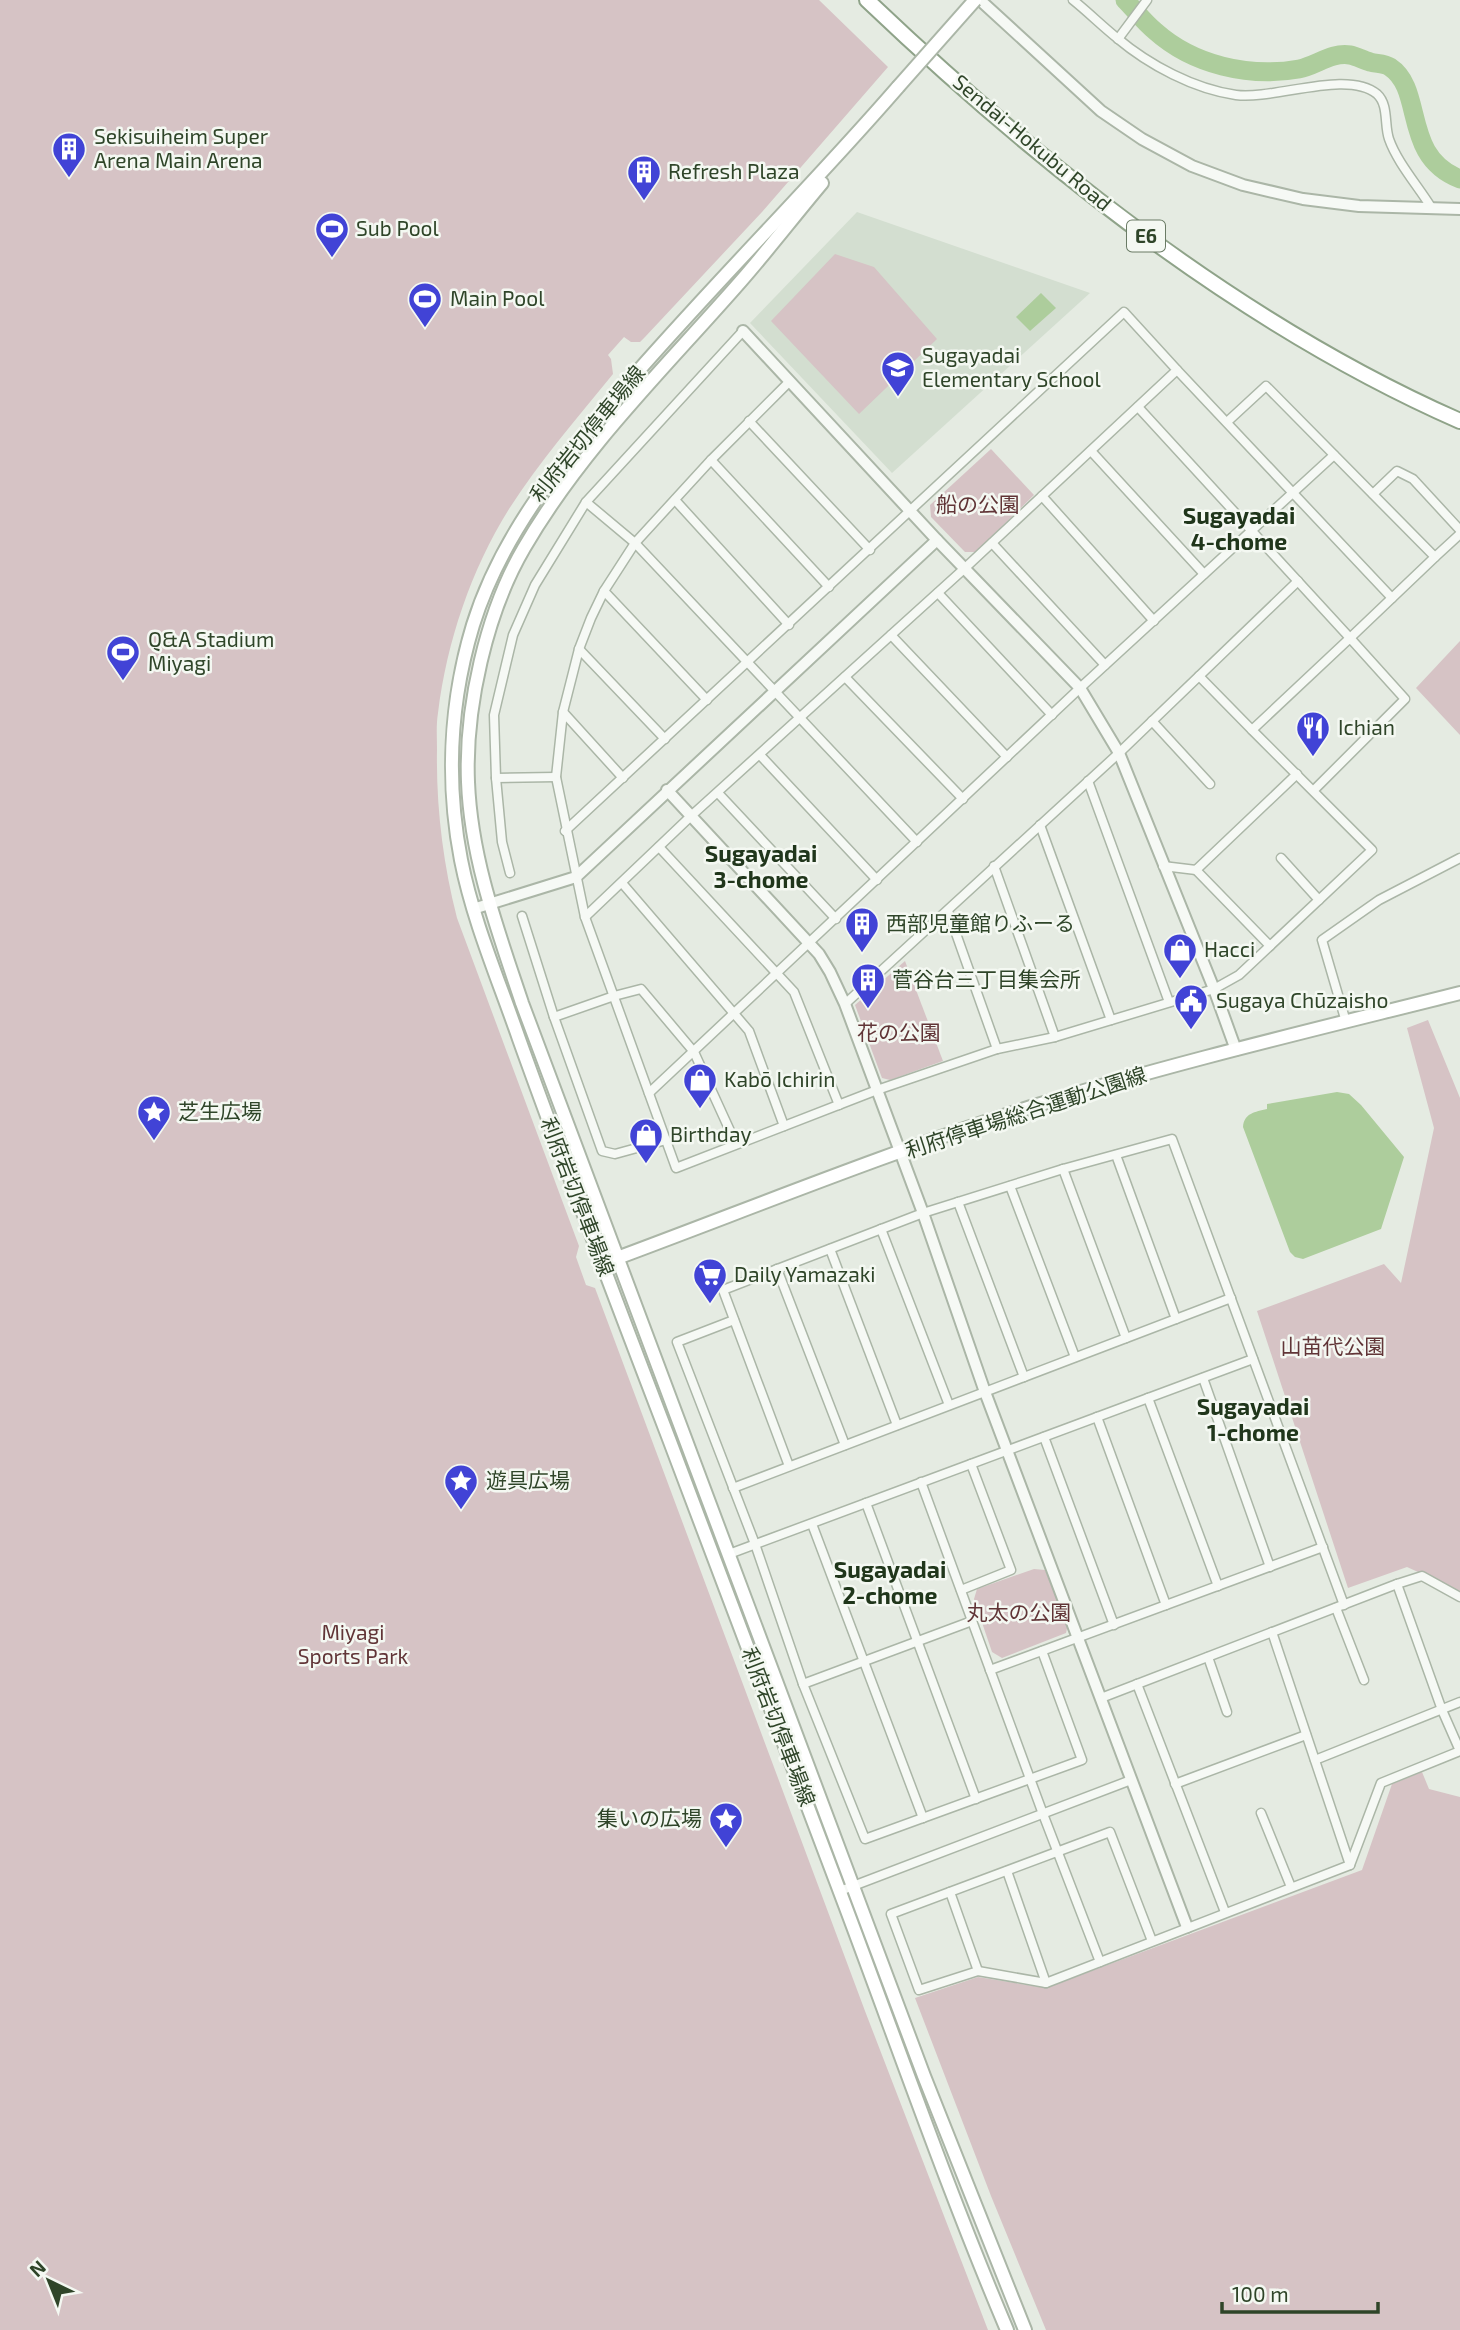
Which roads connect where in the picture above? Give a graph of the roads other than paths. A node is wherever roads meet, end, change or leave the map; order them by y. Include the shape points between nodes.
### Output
1 (867, 0) edge
2 (975, 0) edge
3 (980, 0) edge
4 (1073, 0) edge
5 (1145, 2) edge
6 (1118, 39) junction
7 (850, 142) junction
8 (1431, 207) junction
9 (1460, 209) edge
10 (743, 331) joint
11 (1177, 370) junction
12 (790, 382) junction
13 (1138, 407) junction
14 (749, 421) junction
15 (1460, 421) edge
16 (1227, 422) junction
17 (1091, 451) junction
18 (1334, 455) junction
19 (711, 460) junction
20 (1294, 492) junction
21 (1373, 494) junction
22 (1042, 496) junction
23 (675, 500) junction
24 (586, 502) junction
25 (911, 512) junction
26 (1252, 530) junction
27 (1460, 532) edge
28 (937, 540) junction
29 (635, 543) junction
30 (992, 543) junction
31 (870, 550) junction
32 (1435, 557) junction
33 (965, 568) junction
34 (1204, 574) junction
35 (1298, 581) junction
36 (829, 587) junction
37 (604, 591) junction
38 (938, 593) junction
39 (1392, 598) junction
40 (1154, 621) junction
41 (789, 625) junction
42 (891, 635) junction
43 (1350, 638) junction
44 (579, 649) junction
45 (748, 662) junction
46 (1105, 665) junction
47 (1199, 676) junction
48 (845, 677) junction
49 (1080, 688) junction
50 (775, 690) junction
51 (707, 700) junction
52 (564, 712) junction
53 (1052, 715) junction
54 (801, 718) junction
55 (1152, 721) junction
56 (1252, 730) junction
57 (666, 739) junction
58 (1119, 753) junction
59 (760, 755) junction
60 (1007, 757) junction
61 (1297, 774) junction
62 (556, 777) junction
63 (496, 778) junction
64 (623, 778) junction
65 (1088, 781) junction
66 (1210, 784) dead end
67 (667, 790) junction
68 (1314, 790) junction
69 (718, 793) junction
70 (963, 799) junction
71 (691, 816) junction
72 (1040, 825) junction
73 (565, 831) junction
74 (917, 842) junction
75 (660, 847) junction
76 (1281, 858) dead end
77 (1460, 858) edge
78 (994, 866) junction
79 (1163, 866) junction
80 (1196, 870) junction
81 (510, 873) dead end
82 (576, 877) junction
83 (877, 880) junction
84 (622, 883) junction
85 (1320, 900) junction
86 (489, 905) junction
87 (474, 909) junction
88 (948, 911) junction
89 (522, 916) dead end
90 (585, 917) junction
91 (836, 919) junction
92 (809, 944) junction
93 (1270, 946) junction
94 (779, 973) junction
95 (1214, 989) junction
96 (1460, 993) edge
97 (614, 996) junction
98 (1169, 1002) junction
99 (845, 1004) junction
100 (736, 1013) junction
101 (554, 1017) junction
102 (1111, 1020) junction
103 (1346, 1022) junction
104 (1055, 1037) junction
105 (998, 1049) junction
106 (1236, 1050) junction
107 (694, 1052) junction
108 (877, 1090) junction
109 (649, 1093) junction
110 (839, 1105) junction
111 (784, 1126) junction
112 (666, 1140) junction
113 (737, 1144) junction
114 (901, 1153) junction
115 (1116, 1155) junction
116 (1063, 1169) junction
117 (1010, 1186) junction
118 (958, 1202) junction
119 (923, 1213) junction
120 (881, 1229) junction
121 (830, 1249) junction
122 (617, 1258) junction
123 (602, 1264) junction
124 (777, 1269) junction
125 (1231, 1298) junction
126 (1176, 1319) junction
127 (734, 1320) junction
128 (1126, 1338) junction
129 (1075, 1357) junction
130 (1254, 1359) junction
131 (1024, 1377) junction
132 (1203, 1378) junction
133 (985, 1392) junction
134 (1148, 1398) junction
135 (948, 1405) junction
136 (1097, 1417) junction
137 (897, 1425) junction
138 (1044, 1437) junction
139 (845, 1445) junction
140 (1007, 1450) junction
141 (971, 1464) junction
142 (789, 1466) junction
143 (921, 1482) junction
144 (733, 1488) junction
145 (866, 1503) junction
146 (812, 1524) junction
147 (755, 1544) junction
148 (1323, 1547) junction
149 (729, 1554) junction
150 (1270, 1567) junction
151 (1396, 1584) junction
152 (1218, 1586) junction
153 (961, 1590) junction
154 (1460, 1597) edge
155 (1166, 1605) junction
156 (1340, 1606) junction
157 (972, 1621) junction
158 (1114, 1625) junction
159 (1272, 1632) junction
160 (1078, 1638) junction
161 (918, 1642) junction
162 (1042, 1651) junction
163 (1208, 1657) junction
164 (864, 1661) junction
165 (990, 1670) junction
166 (1364, 1680) dead end
167 (803, 1684) junction
168 (1137, 1684) junction
169 (1101, 1698) junction
170 (1460, 1702) edge
171 (1442, 1710) junction
172 (1227, 1712) dead end
173 (1306, 1735) junction
174 (1460, 1751) edge
175 (1315, 1760) junction
176 (1030, 1779) junction
177 (1131, 1780) junction
178 (1175, 1784) junction
179 (976, 1799) junction
180 (1261, 1813) dead end
181 (1043, 1814) junction
182 (923, 1818) junction
183 (1058, 1852) junction
184 (1350, 1864) junction
185 (1007, 1871) junction
186 (853, 1886) junction
187 (1291, 1887) junction
188 (840, 1891) junction
189 (950, 1892) junction
190 (1224, 1912) junction
191 (1186, 1927) junction
192 (1152, 1941) junction
193 (1100, 1962) junction
194 (978, 1971) junction
195 (1046, 1983) junction
196 (1007, 2330) edge
197 (1025, 2330) edge

1 - 15 highway, Sendai-Hokubu Road / E6 via 987,108 1142,233 1294,334
2 - 7 main road, 利府岩切停車場線, bridge
3 - 8 street via 1101,111 1192,166 1243,185 1303,199
4 - 6 street
5 - 6 street
6 - 8 street via 1177,76 1236,94 1268,95 1343,83 1376,94 1383,103 1395,152
7 - 86 main road, 利府岩切停車場線 via 741,281 588,455 514,568 487,637 469,728 468,784
7 - 87 main road, 利府岩切停車場線 via 673,331 569,453 510,539 474,624 453,730 455,820
8 - 9 street
10 - 12 street
10 - 24 street
11 - 13 street
11 - 16 street
11 - 25 street via 1124,312
12 - 14 street
12 - 25 street
13 - 17 street
13 - 26 street
14 - 19 street
14 - 31 street
16 - 18 street via 1266,386
16 - 20 street
17 - 22 street
17 - 34 street
18 - 20 street
18 - 21 street
19 - 23 street
19 - 36 street
20 - 26 street
20 - 39 street
21 - 27 street via 1397,471 1413,479
21 - 32 street
22 - 30 street
22 - 40 street
23 - 29 street
23 - 41 street
24 - 29 street
24 - 63 street via 535,585 513,635 494,715
25 - 28 street
25 - 31 street
26 - 34 street
26 - 35 street
27 - 32 street
28 - 33 street
28 - 50 street
29 - 37 street
29 - 45 street
30 - 33 street
30 - 46 street
31 - 36 street
32 - 39 street
33 - 38 street
33 - 49 street
34 - 40 street
35 - 43 street
35 - 47 street
36 - 41 street
37 - 44 street
37 - 51 street
38 - 42 street
38 - 53 street
39 - 43 street
40 - 46 street
41 - 45 street
42 - 48 street
42 - 60 street
43 - 56 street
43 - 68 street via 1405,699
44 - 52 street
44 - 57 street
45 - 50 street
45 - 51 street
46 - 49 street
47 - 55 street
47 - 56 street
48 - 54 street
48 - 70 street
49 - 53 street
49 - 58 street
50 - 54 street
50 - 67 street
51 - 57 street
52 - 62 street
52 - 64 street
53 - 60 street
54 - 59 street
54 - 74 street
55 - 58 street
55 - 66 street
56 - 61 street
57 - 64 street
58 - 65 street
58 - 79 street
59 - 69 street
59 - 83 street
60 - 70 street
61 - 68 street
61 - 80 street
62 - 63 street
62 - 73 street
63 - 81 street
64 - 73 street
65 - 72 street
65 - 98 street
67 - 71 street
67 - 82 street
68 - 85 street via 1372,850
69 - 71 street
69 - 91 street
70 - 74 street
71 - 75 street
71 - 92 street
72 - 78 street
72 - 102 street
73 - 82 street
74 - 83 street
75 - 84 street
75 - 94 street
76 - 85 street
77 - 103 street via 1379,900 1322,940
78 - 88 street
78 - 104 street
79 - 80 street
79 - 95 street
80 - 93 street
82 - 86 street
82 - 90 street
83 - 91 street
84 - 90 street
84 - 100 street
85 - 93 street
86 - 87 street
86 - 122 main road, 利府岩切停車場線
87 - 123 main road, 利府岩切停車場線
88 - 99 street
88 - 105 street
89 - 101 street
90 - 97 street
91 - 92 street
92 - 94 street
92 - 99 street via 830,972
93 - 95 street via 1238,975
94 - 100 street
94 - 110 street via 794,992
95 - 98 street
95 - 106 street
96 - 103 main road, 利府停車場総合運動公園線
97 - 101 street
97 - 107 street via 640,989
97 - 109 street
98 - 102 street
99 - 108 street
100 - 107 street
100 - 111 street via 750,1031
101 - 112 street via 602,1151 615,1154
102 - 104 street
103 - 106 main road, 利府停車場総合運動公園線
104 - 105 street
105 - 108 street
106 - 114 main road, 利府停車場総合運動公園線 via 1032,1107
107 - 109 street
107 - 113 street
108 - 110 street
108 - 114 street
109 - 112 street
110 - 111 street
111 - 113 street
112 - 113 street via 676,1168
114 - 119 street
114 - 122 main road, 利府停車場総合運動公園線
115 - 116 street
115 - 125 street via 1172,1139
115 - 126 street
116 - 117 street
116 - 128 street
117 - 118 street
117 - 129 street
118 - 119 street
118 - 131 street
119 - 120 street
119 - 133 street
120 - 121 street
120 - 135 street
121 - 124 street
121 - 137 street
122 - 123 main road, 利府停車場総合運動公園線
122 - 149 main road, 利府岩切停車場線
123 - 188 main road, 利府岩切停車場線
124 - 127 street via 723,1290
124 - 139 street
125 - 126 street
125 - 130 street
126 - 128 street
127 - 142 street
127 - 144 street via 677,1342
128 - 129 street
129 - 131 street
130 - 132 street
130 - 148 street
131 - 133 street
132 - 134 street
132 - 150 street
133 - 135 street
133 - 140 street
134 - 136 street
134 - 152 street
135 - 137 street
136 - 138 street
136 - 155 street
137 - 139 street
138 - 140 street
138 - 158 street
139 - 142 street
140 - 141 street
140 - 160 street
141 - 143 street
141 - 153 street via 1011,1570
142 - 144 street
143 - 145 street
143 - 153 street
144 - 147 street
145 - 146 street
145 - 161 street
146 - 147 street
146 - 164 street
147 - 149 street
147 - 167 street
148 - 150 street
148 - 156 street
149 - 186 main road, 利府岩切停車場線
150 - 152 street
151 - 154 street via 1422,1576
151 - 156 street
151 - 171 street
152 - 155 street
153 - 157 street
155 - 158 street
156 - 159 street
156 - 166 street
157 - 161 street
157 - 165 street
158 - 160 street
159 - 163 street
159 - 173 street
160 - 162 street
160 - 169 street
161 - 164 street
161 - 179 street
162 - 165 street
162 - 176 street via 1082,1760
163 - 168 street
163 - 172 street
164 - 167 street
164 - 182 street
165 - 176 street
167 - 182 street via 864,1839
168 - 169 street
168 - 178 street
169 - 177 street
170 - 171 street
171 - 174 street
171 - 175 street
173 - 175 street
173 - 178 street
174 - 184 street via 1381,1783
175 - 184 street
176 - 179 street
176 - 181 street
177 - 181 street
177 - 191 street
178 - 190 street
179 - 182 street
180 - 187 street
181 - 183 street
181 - 186 street
183 - 185 street
183 - 192 street via 1110,1832
183 - 193 street
184 - 187 street
185 - 189 street
185 - 195 street
186 - 188 street
186 - 197 main road, 利府岩切停車場線
187 - 190 street
188 - 196 main road, 利府岩切停車場線
189 - 194 street
189 - 194 street via 891,1914 919,1990
190 - 191 street
191 - 192 street
192 - 193 street
193 - 195 street
194 - 195 street

